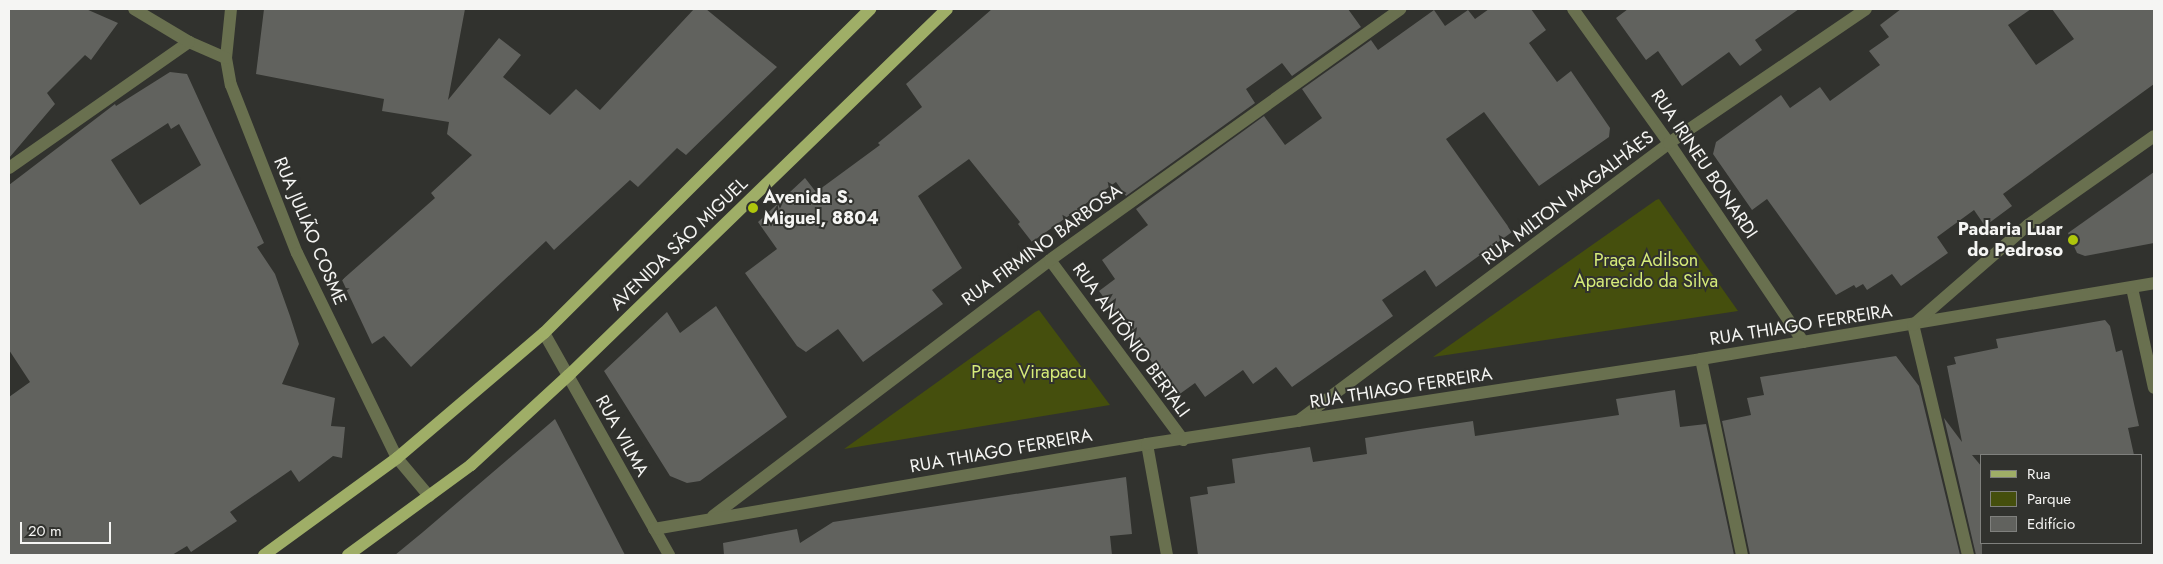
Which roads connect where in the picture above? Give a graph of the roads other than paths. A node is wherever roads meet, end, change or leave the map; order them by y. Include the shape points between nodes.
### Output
1 (134, 9) edge
2 (231, 9) edge
3 (870, 9) edge
4 (947, 9) edge
5 (1400, 9) edge
6 (1573, 9) edge
7 (1866, 9) edge
8 (189, 42) junction
9 (226, 58) junction
10 (2154, 136) edge
11 (1669, 143) junction
12 (9, 168) edge
13 (1050, 260) junction
14 (2154, 284) edge
15 (2132, 288) junction
16 (1913, 325) junction
17 (544, 333) junction
18 (1803, 342) junction
19 (1701, 359) junction
20 (569, 375) junction
21 (2154, 388) edge
22 (1296, 423) junction
23 (1183, 440) junction
24 (1147, 444) junction
25 (397, 458) junction
26 (429, 496) junction
27 (711, 517) junction
28 (654, 529) junction
29 (264, 555) edge
30 (348, 555) edge
31 (669, 555) edge
32 (1167, 555) edge
33 (1742, 555) edge
34 (1968, 555) edge

1 - 8 street
2 - 9 street, RUA JULIÃO COSME
3 - 17 main road, AVENIDA SÃO MIGUEL
4 - 20 main road, AVENIDA SÃO MIGUEL
5 - 13 street, RUA FIRMINO BARBOSA
6 - 11 street, RUA IRINEU BONARDI
7 - 11 street, RUA MILTON MAGALHÃES
8 - 9 street
8 - 12 street
9 - 25 street, RUA JULIÃO COSME via 231,85 297,253
10 - 16 street via 2028,225
11 - 18 street, RUA IRINEU BONARDI
11 - 22 street, RUA MILTON MAGALHÃES
13 - 23 street, RUA ANTÔNIO BERTALI
13 - 27 street, RUA FIRMINO BARBOSA
14 - 15 street, RUA THIAGO FERREIRA
15 - 16 street, RUA THIAGO FERREIRA
15 - 21 street
16 - 18 street, RUA THIAGO FERREIRA
16 - 34 street
17 - 20 street, RUA VILMA
17 - 25 main road, AVENIDA SÃO MIGUEL
18 - 19 street, RUA THIAGO FERREIRA
19 - 22 street, RUA THIAGO FERREIRA
19 - 33 street
20 - 26 main road, AVENIDA SÃO MIGUEL via 470,465
20 - 28 street, RUA VILMA
22 - 23 street, RUA THIAGO FERREIRA
23 - 24 street, RUA THIAGO FERREIRA
24 - 27 street, RUA THIAGO FERREIRA
24 - 32 street
25 - 26 street
25 - 29 main road, AVENIDA SÃO MIGUEL
26 - 30 main road, AVENIDA SÃO MIGUEL
27 - 28 street, RUA THIAGO FERREIRA
28 - 31 street, RUA VILMA

